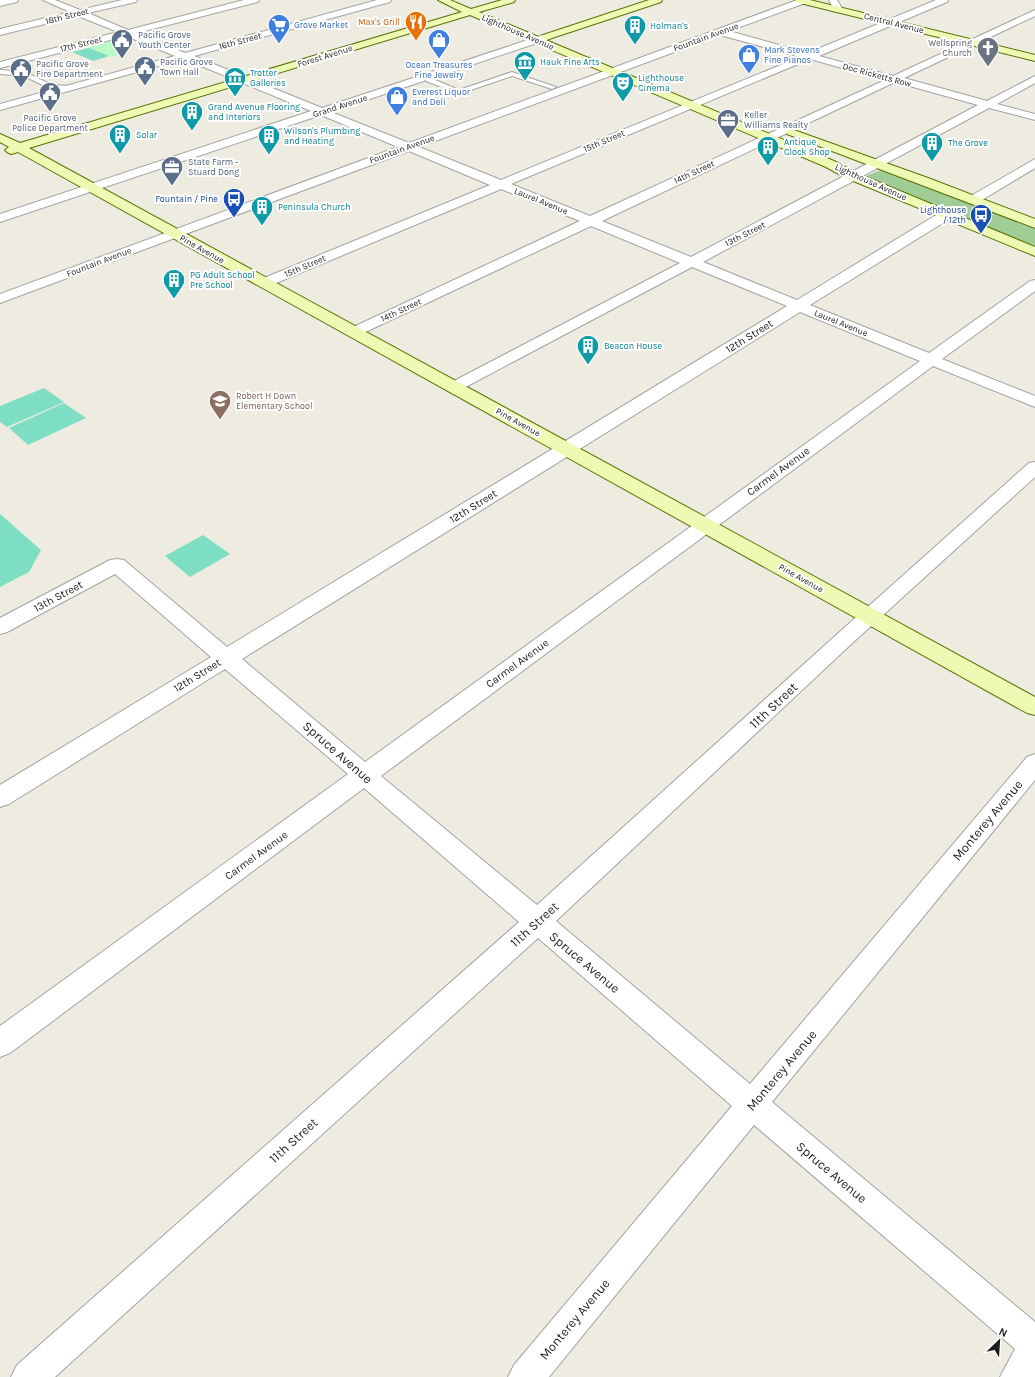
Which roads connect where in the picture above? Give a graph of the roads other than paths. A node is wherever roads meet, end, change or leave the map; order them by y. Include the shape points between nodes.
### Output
1 (14, 0) edge
2 (47, 0) edge
3 (133, 0) edge
4 (255, 0) edge
5 (387, 0) edge
6 (442, 0) edge
7 (470, 0) edge
8 (511, 0) edge
9 (658, 0) edge
10 (802, 0) edge
11 (944, 0) edge
12 (0, 3) edge
13 (835, 6) edge
14 (487, 7) junction
15 (785, 8) junction
16 (470, 12) junction
17 (79, 13) junction
18 (501, 13) dead end
19 (1035, 13) edge
20 (890, 22) junction
21 (0, 32) edge
22 (720, 32) junction
23 (126, 33) junction
24 (543, 35) junction
25 (565, 40) dead end
26 (974, 42) junction
27 (184, 56) junction
28 (809, 56) junction
29 (1035, 58) edge
30 (612, 60) dead end
31 (0, 65) edge
32 (628, 66) junction
33 (641, 71) dead end
34 (0, 72) edge
35 (611, 72) junction
36 (895, 79) junction
37 (1035, 79) edge
38 (244, 80) junction
39 (430, 82) dead end
40 (552, 87) dead end
41 (70, 88) junction
42 (708, 98) junction
43 (694, 99) junction
44 (720, 104) dead end
45 (988, 104) junction
46 (0, 107) edge
47 (322, 112) junction
48 (1035, 117) edge
49 (780, 128) junction
50 (0, 138) edge
51 (768, 138) junction
52 (409, 147) junction
53 (18, 148) junction
54 (0, 153) edge
55 (1035, 163) edge
56 (877, 164) junction
57 (854, 176) junction
58 (501, 185) junction
59 (91, 188) junction
60 (973, 200) junction
61 (946, 215) junction
62 (0, 218) edge
63 (591, 221) junction
64 (1035, 224) edge
65 (175, 233) junction
66 (1035, 252) edge
67 (690, 262) junction
68 (264, 283) junction
69 (1035, 284) edge
70 (0, 299) edge
71 (799, 306) junction
72 (354, 332) junction
73 (932, 360) junction
74 (454, 387) junction
75 (1035, 402) edge
76 (566, 448) junction
77 (1035, 467) edge
78 (705, 525) junction
79 (117, 565) joint
80 (870, 616) junction
81 (0, 627) edge
82 (226, 657) junction
83 (1035, 707) edge
84 (1035, 763) edge
85 (365, 776) junction
86 (0, 797) edge
87 (537, 922) junction
88 (0, 1043) edge
89 (753, 1105) junction
90 (1035, 1346) edge
91 (29, 1377) edge
92 (526, 1377) edge
93 (1018, 1377) edge

1 - 12 street
2 - 17 street, Laurel Avenue
3 - 17 street, 18th Street
4 - 23 street, 17th Street
5 - 27 street, 16th Street
6 - 16 main road, Lighthouse Avenue
7 - 14 main road, Lighthouse Avenue
8 - 14 main road, Forest Avenue
9 - 24 main road, Grand Avenue
10 - 13 main road, Central Avenue
10 - 15 street, Fountain Avenue
11 - 20 street, 15th Street
13 - 15 street
13 - 20 main road, Central Avenue
14 - 16 main road, Forest Avenue
14 - 18 main road, Lighthouse Avenue
15 - 22 street, Fountain Avenue
16 - 24 main road, Lighthouse Avenue
16 - 38 main road, Forest Avenue
17 - 21 street, 18th Street
17 - 23 street, Laurel Avenue
19 - 26 street, 14th Street
20 - 26 main road, Central Avenue
20 - 28 street, 15th Street
22 - 28 street, Doc Ricketts Row
22 - 32 street, Fountain Avenue
23 - 27 street, Laurel Avenue
23 - 31 street, 17th Street
24 - 25 main road, Lighthouse Avenue
24 - 35 main road, Lighthouse Avenue
24 - 47 street, Grand Avenue
26 - 29 main road, Central Avenue
26 - 36 street, 14th Street
27 - 38 street, Laurel Avenue
27 - 41 street, 16th Street
28 - 36 street, Doc Ricketts Row
28 - 42 street, 15th Street
30 - 32 main road
32 - 33 main road
32 - 35 street, Fountain Avenue
34 - 41 lane via 25,74 51,87
35 - 43 main road, Lighthouse Avenue
35 - 52 street, Fountain Avenue
36 - 45 street, Doc Ricketts Row
36 - 49 street, 14th Street
37 - 45 street, 13th Street
38 - 47 street, Laurel Avenue
38 - 53 main road, Forest Avenue
39 - 40 lane via 459,92 512,74
41 - 46 street, 16th Street
42 - 43 street, 15th Street
42 - 44 main road
43 - 51 main road, Lighthouse Avenue
43 - 58 street, 15th Street
45 - 48 street, Doc Ricketts Row
45 - 56 street, 13th Street
47 - 52 street, Laurel Avenue
47 - 59 street, Grand Avenue
49 - 51 street, 14th Street
49 - 56 main road, Lighthouse Avenue
50 - 53 main road, Pine Avenue
51 - 57 main road, Lighthouse Avenue
51 - 63 street, 14th Street
52 - 58 street, Laurel Avenue
52 - 65 street, Fountain Avenue
53 - 54 main road, Forest Avenue
53 - 59 main road, Pine Avenue
55 - 60 street
56 - 57 street, 13th Street
56 - 60 main road, Lighthouse Avenue
57 - 61 main road, Lighthouse Avenue
57 - 67 street, 13th Street
58 - 63 street, Laurel Avenue
58 - 68 street, 15th Street
59 - 62 street, Grand Avenue
59 - 65 main road, Pine Avenue
60 - 64 main road, Lighthouse Avenue
61 - 66 main road, Lighthouse Avenue
61 - 71 street, 12th Street
63 - 67 street, Laurel Avenue
63 - 72 street, 14th Street
65 - 68 main road, Pine Avenue
65 - 70 street, Fountain Avenue
67 - 71 street, Laurel Avenue
67 - 74 street, 13th Street
68 - 72 main road, Pine Avenue
69 - 73 street, Carmel Avenue
71 - 73 street, Laurel Avenue
71 - 76 street, 12th Street
72 - 74 main road, Pine Avenue
73 - 75 street, Laurel Avenue
73 - 78 street, Carmel Avenue
74 - 76 main road, Pine Avenue
76 - 78 main road, Pine Avenue
76 - 82 street, 12th Street
77 - 80 street, 11th Street
78 - 80 main road, Pine Avenue
78 - 85 street, Carmel Avenue
79 - 81 street, 13th Street
79 - 82 street, Spruce Avenue
80 - 83 main road, Pine Avenue
80 - 87 street, 11th Street
82 - 85 street, Spruce Avenue
82 - 86 street, 12th Street
84 - 89 street, Monterey Avenue
85 - 87 street, Spruce Avenue
85 - 88 street, Carmel Avenue
87 - 89 street, Spruce Avenue
87 - 91 street, 11th Street
89 - 90 street, Spruce Avenue
89 - 92 street, Monterey Avenue
90 - 93 street

